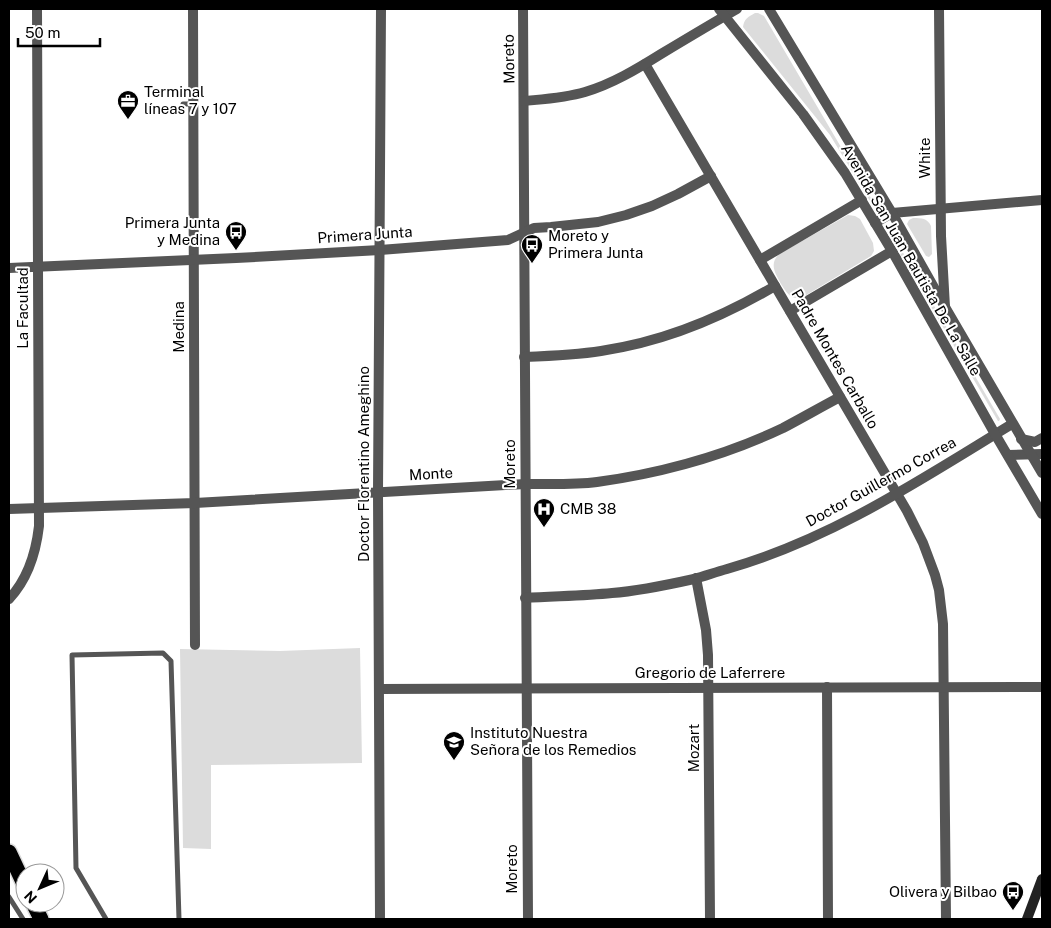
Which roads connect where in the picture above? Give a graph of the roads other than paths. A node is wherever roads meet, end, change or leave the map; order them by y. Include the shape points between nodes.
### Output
1 (37, 9) edge
2 (193, 9) edge
3 (381, 9) edge
4 (523, 9) edge
5 (736, 9) edge
6 (769, 9) edge
7 (939, 9) edge
8 (722, 12) edge
9 (645, 64) junction
10 (524, 100) junction
11 (711, 176) junction
12 (862, 200) junction
13 (1042, 200) edge
14 (941, 210) junction
15 (892, 213) junction
16 (875, 222) junction
17 (523, 233) junction
18 (380, 250) junction
19 (892, 251) junction
20 (193, 260) junction
21 (760, 260) junction
22 (38, 266) junction
23 (9, 268) edge
24 (775, 286) junction
25 (945, 307) junction
26 (790, 311) junction
27 (524, 357) junction
28 (840, 397) junction
29 (1012, 424) junction
30 (995, 434) junction
31 (1021, 438) junction
32 (1042, 438) edge
33 (1042, 454) edge
34 (1008, 455) junction
35 (1031, 455) junction
36 (1042, 474) edge
37 (525, 484) junction
38 (378, 492) junction
39 (896, 494) junction
40 (195, 503) junction
41 (39, 508) junction
42 (9, 509) edge
43 (1042, 514) edge
44 (696, 578) junction
45 (525, 598) junction
46 (9, 599) edge
47 (195, 645) dead end
48 (827, 687) junction
49 (944, 687) junction
50 (1042, 687) edge
51 (708, 688) junction
52 (379, 689) junction
53 (526, 689) junction
54 (9, 852) edge
55 (15, 865) edge
56 (1042, 879) edge
57 (9, 897) edge
58 (23, 919) edge
59 (106, 919) edge
60 (179, 919) edge
61 (380, 919) edge
62 (528, 919) edge
63 (710, 919) edge
64 (828, 919) edge
65 (946, 919) edge
66 (1027, 919) edge

1 - 22 street, La Facultad
2 - 20 street, Medina via 188,104
3 - 18 street, Doctor Florentino Ameghino
4 - 10 street, Moreto
5 - 8 street
6 - 15 street, Avenida San Juan Bautista De La Salle
7 - 14 street, White
8 - 9 street
8 - 12 street, Avenida San Juan Bautista De La Salle via 809,121
9 - 10 street via 586,92
9 - 11 street, Padre Montes Carballo
10 - 17 street, Moreto
11 - 17 street, Primera Junta via 652,206 626,215 598,222 534,228
11 - 21 street, Padre Montes Carballo
12 - 16 street, Avenida San Juan Bautista De La Salle
12 - 21 street
13 - 14 street
14 - 15 street
14 - 25 street, White
15 - 16 street
15 - 25 street, Avenida San Juan Bautista De La Salle
16 - 19 street, Avenida San Juan Bautista De La Salle
17 - 18 street, Primera Junta via 508,240
17 - 27 street, Moreto
18 - 20 street, Primera Junta
18 - 38 street, Doctor Florentino Ameghino
19 - 26 street
19 - 30 street, Avenida San Juan Bautista De La Salle
20 - 22 street, Primera Junta
20 - 40 street, Medina
21 - 24 street, Padre Montes Carballo
22 - 23 street, Primera Junta
22 - 41 street, La Facultad
24 - 26 street, Padre Montes Carballo
24 - 27 street via 746,303 671,335 583,354
25 - 29 street, Avenida San Juan Bautista De La Salle
26 - 28 street, Padre Montes Carballo
27 - 37 street, Moreto
28 - 37 street, Monte via 765,436 675,467 596,482
28 - 39 street, Padre Montes Carballo
29 - 30 street, Doctor Guillermo Correa
29 - 31 street, Avenida San Juan Bautista De La Salle
30 - 34 street, Avenida San Juan Bautista De La Salle
30 - 39 street, Doctor Guillermo Correa
31 - 32 street via 1035,442
31 - 35 street, Avenida San Juan Bautista De La Salle
33 - 35 street
34 - 35 street
34 - 43 street, Avenida San Juan Bautista De La Salle
35 - 36 street, Avenida San Juan Bautista De La Salle
37 - 38 street, Monte
37 - 45 street, Moreto
38 - 40 street, Monte
38 - 52 street, Doctor Florentino Ameghino
39 - 44 street, Doctor Guillermo Correa via 803,542
39 - 49 street, Padre Montes Carballo via 923,543 939,590
40 - 41 street, Monte
40 - 47 street, Medina
41 - 42 street, Monte
41 - 46 street, La Facultad via 35,551 21,583
44 - 45 street, Doctor Guillermo Correa via 614,593
44 - 51 street, Mozart via 706,630
45 - 53 street, Moreto
48 - 49 street, Gregorio de Laferrere
48 - 51 street, Gregorio de Laferrere
48 - 64 street
49 - 50 street, Gregorio de Laferrere
49 - 65 street
51 - 53 street, Gregorio de Laferrere
51 - 63 street, Mozart
52 - 53 street, Gregorio de Laferrere
52 - 61 street, Doctor Florentino Ameghino
53 - 62 street, Moreto
54 - 55 highway
56 - 66 main road
57 - 58 lane
59 - 60 lane via 76,868 72,655 163,653 171,661

